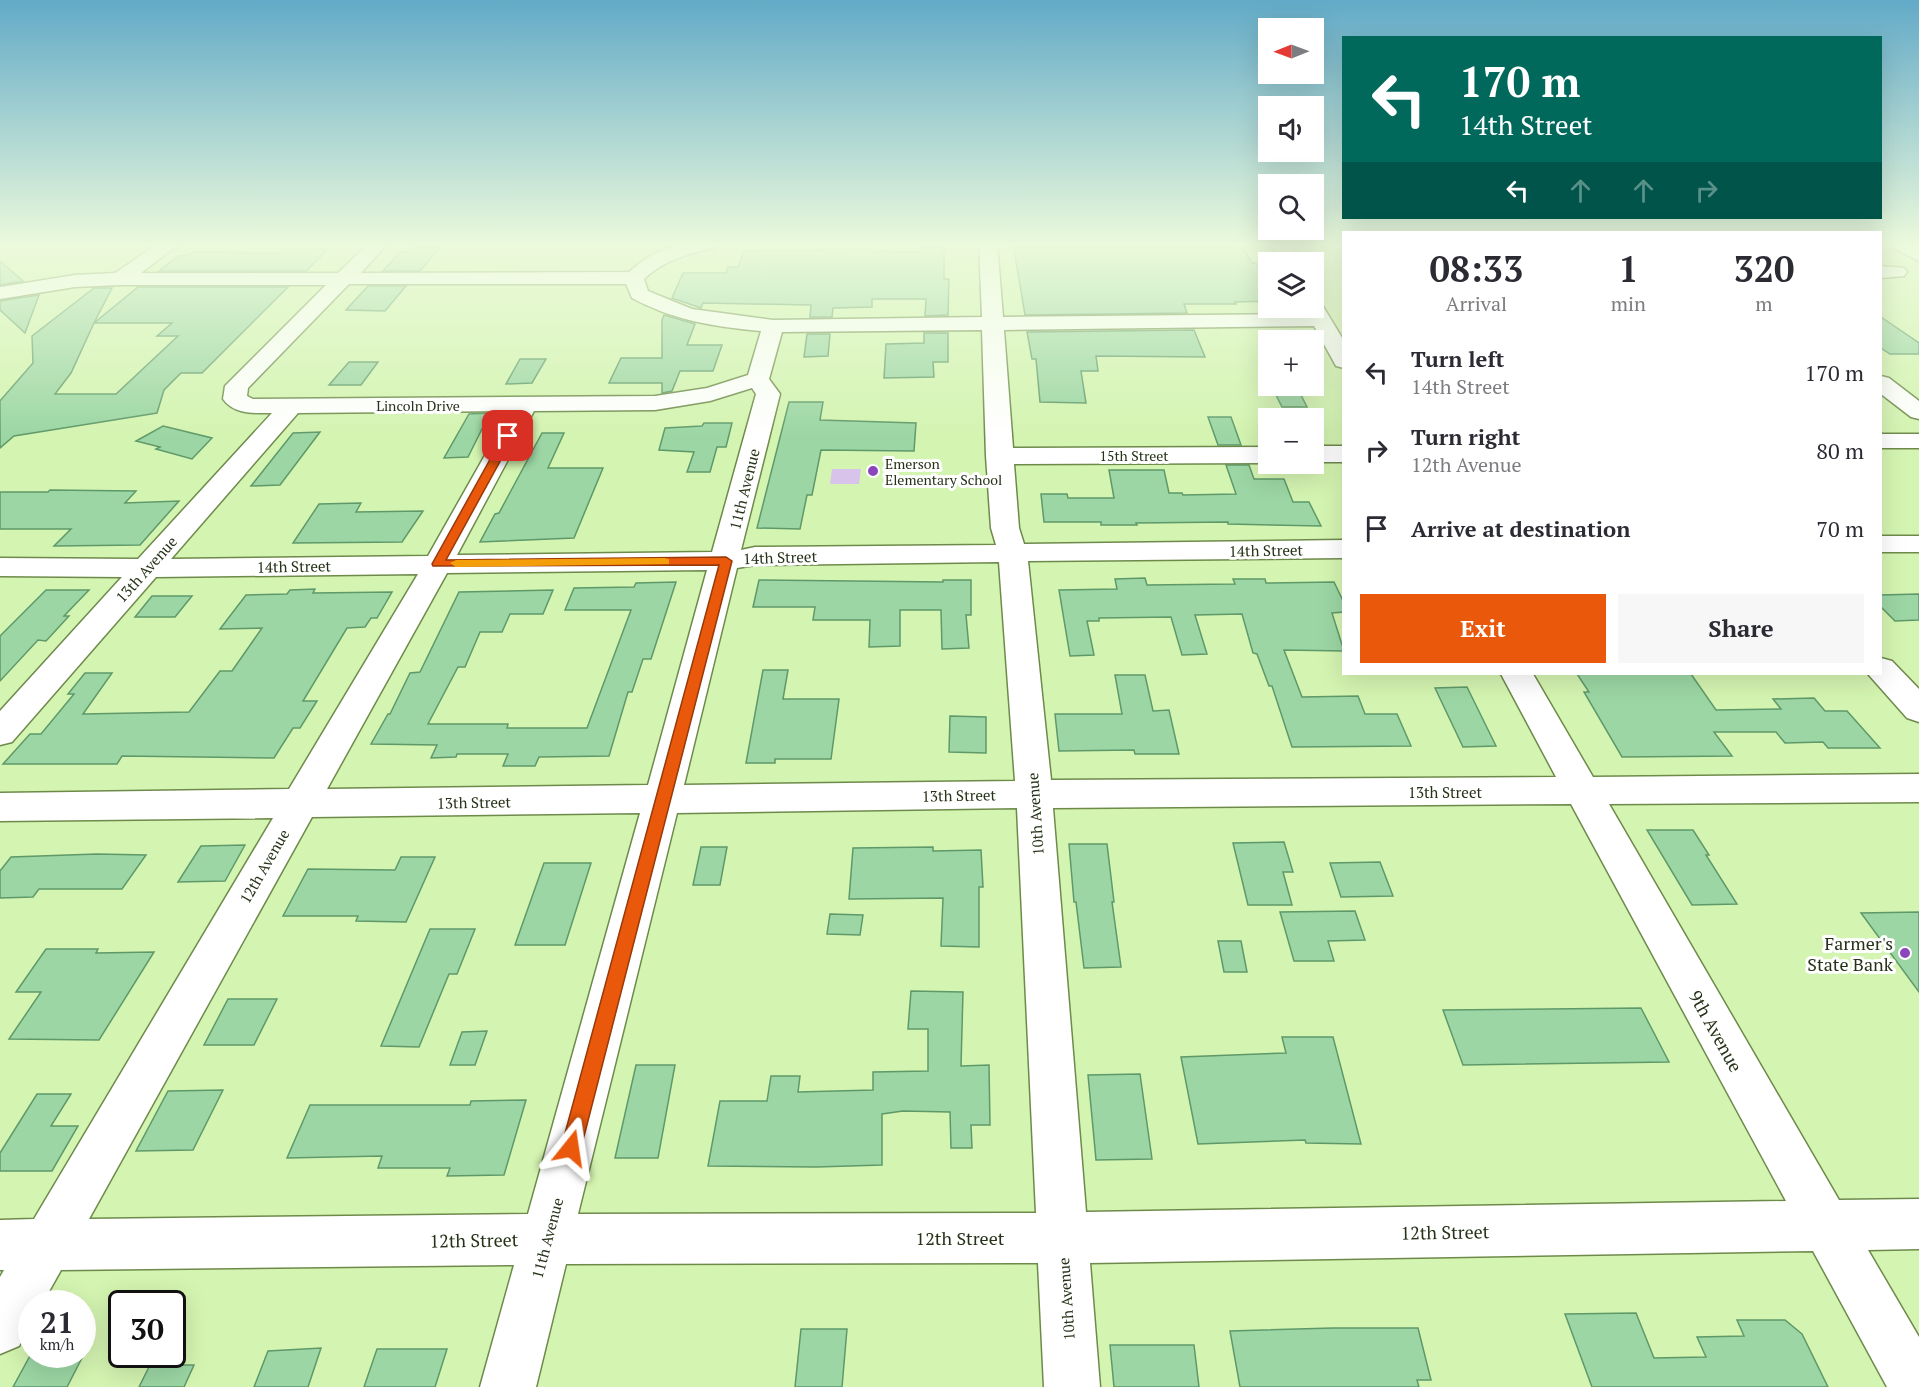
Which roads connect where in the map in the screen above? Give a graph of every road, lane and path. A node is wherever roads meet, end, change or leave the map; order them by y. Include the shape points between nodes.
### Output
1 (315, 308) edge
2 (665, 308) edge
3 (991, 308) edge
4 (1258, 316) edge
5 (1319, 318) edge
6 (992, 323) junction
7 (773, 326) junction
8 (1342, 358) edge
9 (758, 379) junction
10 (1882, 384) edge
11 (526, 404) junction
12 (292, 405) junction
13 (1919, 412) edge
14 (1882, 441) edge
15 (1919, 441) edge
16 (1324, 454) edge
17 (1342, 454) edge
18 (1258, 455) edge
19 (999, 456) junction
20 (1882, 544) edge
21 (1919, 544) edge
22 (1342, 549) edge
23 (1013, 554) junction
24 (726, 561) junction
25 (438, 564) junction
26 (0, 567) edge
27 (147, 568) junction
28 (1882, 670) edge
29 (1518, 675) edge
30 (1919, 710) edge
31 (0, 733) edge
32 (1919, 788) edge
33 (1583, 791) junction
34 (1034, 794) junction
35 (663, 800) junction
36 (300, 804) junction
37 (0, 807) edge
38 (1919, 1224) edge
39 (1825, 1226) junction
40 (1062, 1238) junction
41 (546, 1239) junction
42 (24, 1245) edge
43 (0, 1327) edge
44 (508, 1387) edge
45 (1072, 1387) edge
46 (1917, 1387) edge

1 - 12 street, Lincoln Drive via 237,386 235,399 249,406
2 - 7 street via 689,315
3 - 6 street, 10th Avenue
4 - 6 street
5 - 8 street
6 - 7 street
6 - 19 street, 10th Avenue
7 - 9 street
9 - 11 street, Lincoln Drive via 655,403
9 - 24 street, 11th Avenue via 768,394
10 - 13 street
11 - 12 street, Lincoln Drive
11 - 25 street, 12th Avenue
12 - 27 street, 13th Avenue
14 - 15 street
16 - 17 street
18 - 19 street, 15th Street
19 - 23 street, 10th Avenue via 1005,528
20 - 21 street
22 - 23 street, 14th Street
23 - 24 street, 14th Street via 755,556
23 - 34 street, 10th Avenue
24 - 25 street, 14th Street
24 - 35 street, 11th Avenue
25 - 27 street, 14th Street
25 - 36 street, 12th Avenue
26 - 27 street, 14th Street
27 - 31 street, 13th Avenue
28 - 30 street
29 - 33 street, 9th Avenue
32 - 33 street, 13th Street
33 - 34 street, 13th Street
33 - 39 street, 9th Avenue
34 - 35 street, 13th Street
34 - 40 street, 10th Avenue
35 - 36 street, 13th Street
35 - 41 street, 11th Avenue
36 - 37 street, 13th Street
36 - 42 street, 12th Avenue
38 - 39 street, 12th Street
39 - 40 street, 12th Street
39 - 46 street, 9th Avenue
40 - 41 street, 12th Street
40 - 45 street, 10th Avenue
41 - 42 street, 12th Street
41 - 44 street, 11th Avenue
42 - 43 street, 12th Avenue

